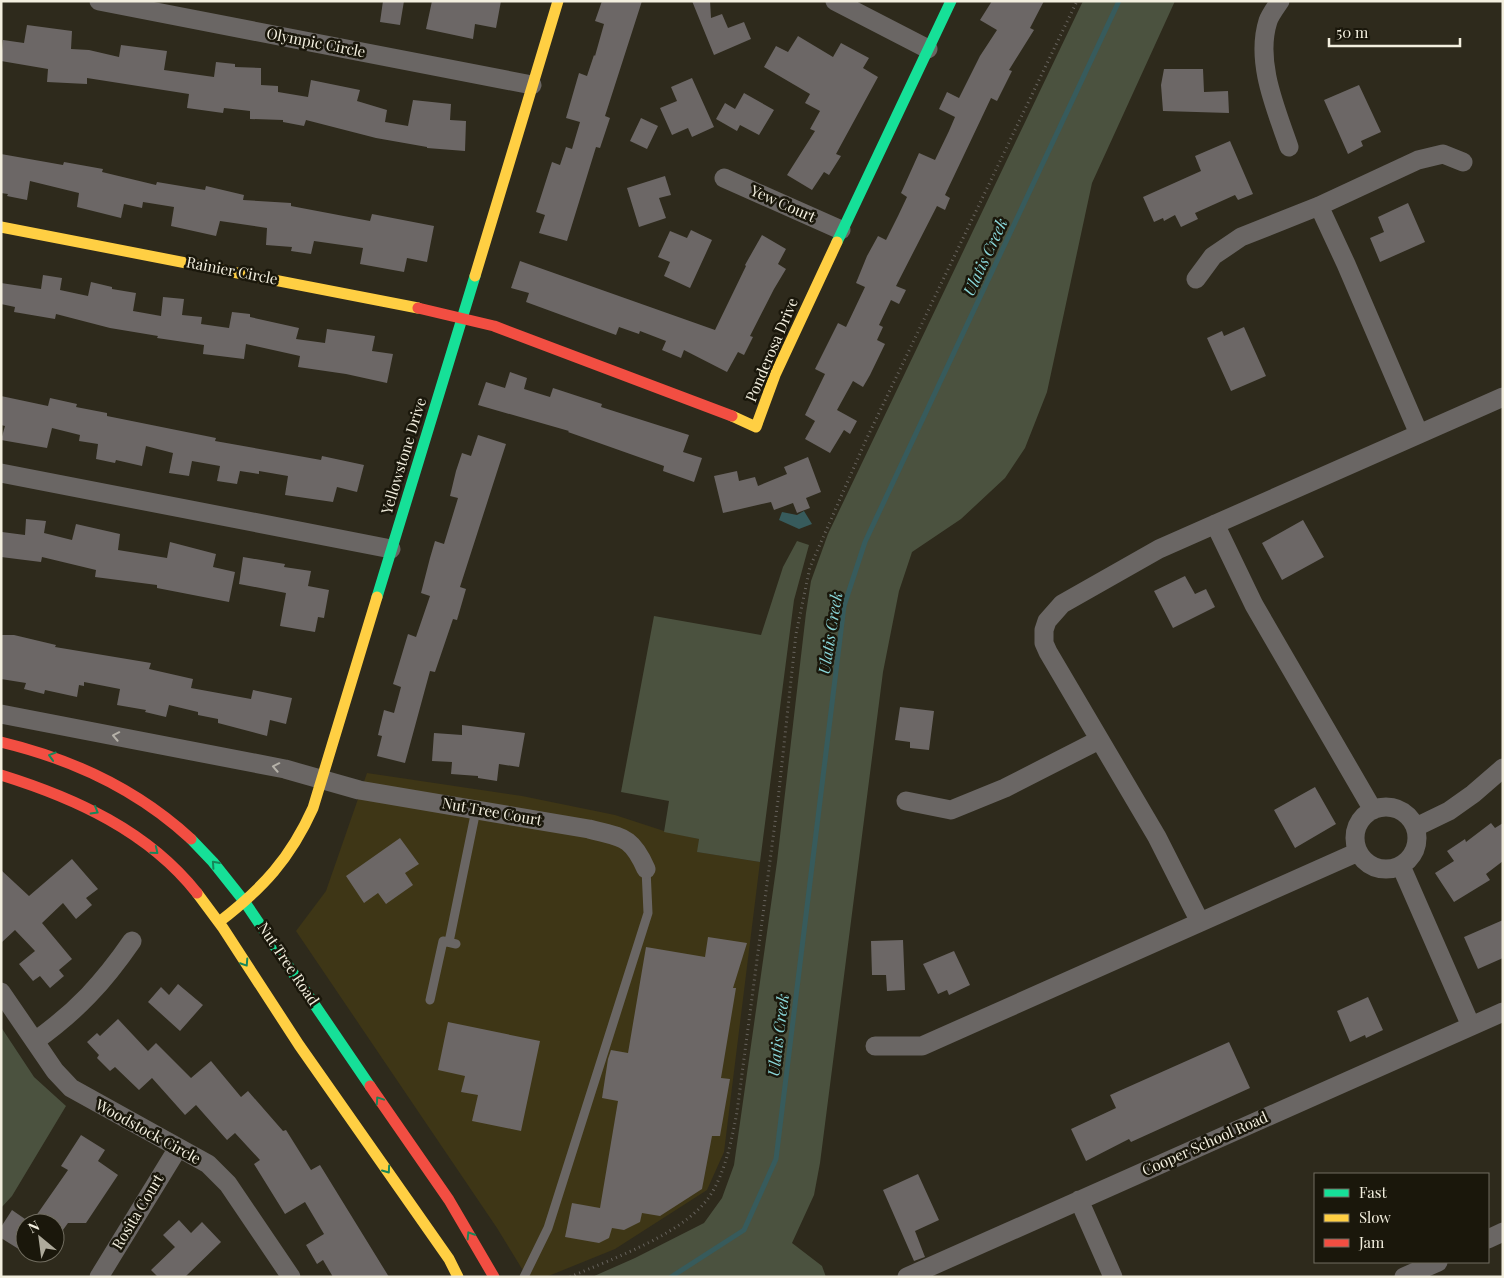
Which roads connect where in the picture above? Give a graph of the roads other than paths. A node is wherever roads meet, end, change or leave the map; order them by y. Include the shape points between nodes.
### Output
1 (99, 1) edge
2 (558, 1) edge
3 (835, 1) edge
4 (951, 1) edge
5 (1280, 1) edge
6 (928, 49) junction
7 (532, 86) junction
8 (1289, 147) dead end
9 (1463, 162) dead end
10 (724, 178) dead end
11 (1319, 206) junction
12 (1, 227) edge
13 (841, 230) junction
14 (1196, 279) dead end
15 (462, 317) junction
16 (1503, 397) edge
17 (1419, 434) junction
18 (1, 473) edge
19 (1216, 524) junction
20 (391, 548) junction
21 (1, 714) edge
22 (1099, 740) junction
23 (1, 742) edge
24 (1503, 768) edge
25 (1, 775) edge
26 (323, 780) junction
27 (906, 801) dead end
28 (476, 810) junction
29 (1373, 810) junction
30 (1416, 827) junction
31 (1358, 852) junction
32 (1401, 866) junction
33 (646, 868) joint
34 (246, 902) junction
35 (219, 922) junction
36 (1200, 922) junction
37 (132, 941) dead end
38 (1, 992) edge
39 (430, 1000) dead end
40 (1503, 1012) edge
41 (1471, 1026) junction
42 (36, 1041) junction
43 (875, 1046) dead end
44 (178, 1148) junction
45 (1079, 1200) junction
46 (1503, 1232) edge
47 (1489, 1239) edge
48 (1436, 1263) edge
49 (99, 1277) edge
50 (291, 1277) edge
51 (458, 1277) edge
52 (494, 1277) edge
53 (524, 1277) edge
54 (906, 1277) edge
55 (1113, 1277) edge
56 (1404, 1277) edge

1 - 7 street, Olympic Circle
2 - 7 street, Yellowstone Drive
3 - 6 street
4 - 6 street, Ponderosa Drive
5 - 8 street via 1268,21 1264,55
6 - 13 street, Ponderosa Drive
7 - 15 street, Yellowstone Drive
9 - 11 street via 1443,154 1418,160
10 - 13 street, Yew Court
11 - 14 street via 1241,237 1213,256
11 - 17 street
12 - 15 street, Rainier Circle
13 - 15 street, Ponderosa Drive via 775,375 756,427 688,398
15 - 20 street, Yellowstone Drive
16 - 17 street
17 - 19 street
18 - 20 street
19 - 22 street via 1159,549 1062,604 1047,621 1044,643
19 - 29 street via 1254,605
20 - 26 street, Yellowstone Drive
26 -> 21 street via 285,769
22 - 27 street via 1005,788 951,810
22 - 36 street via 1157,837
34 -> 23 street, Nut Tree Road via 202,850 131,794 99,775 63,760
24 - 30 street via 1449,812
25 -> 35 street via 68,797 115,822 156,852 184,878
26 - 28 street, Nut Tree Court via 359,790
26 - 34 street, Yellowstone Drive via 293,849 266,884
28 - 33 street, Nut Tree Court via 590,829 627,839 638,851
28 - 39 lane via 452,943 443,941
29 - 30 street via 1392,808 1401,811
29 - 31 street via 1355,833
30 - 32 street via 1418,843
31 - 32 street via 1372,866 1391,869
31 - 36 street
32 - 41 street
33 - 53 lane via 648,914 548,1228
34 - 35 street, Yellowstone Drive
52 -> 34 street, Nut Tree Road via 451,1205
35 -> 51 street via 277,1013 449,1259
36 - 43 street via 922,1046
37 - 42 street via 106,978 66,1019
38 - 42 street, Woodstock Circle
40 - 41 street, Cooper School Road
41 - 45 street, Cooper School Road
42 - 44 street, Woodstock Circle via 54,1071 71,1088
44 - 49 street, Rosita Court
44 - 50 street, Woodstock Circle via 208,1164 228,1184
45 - 54 street, Cooper School Road
45 - 55 street
46 - 47 street
48 - 56 street

